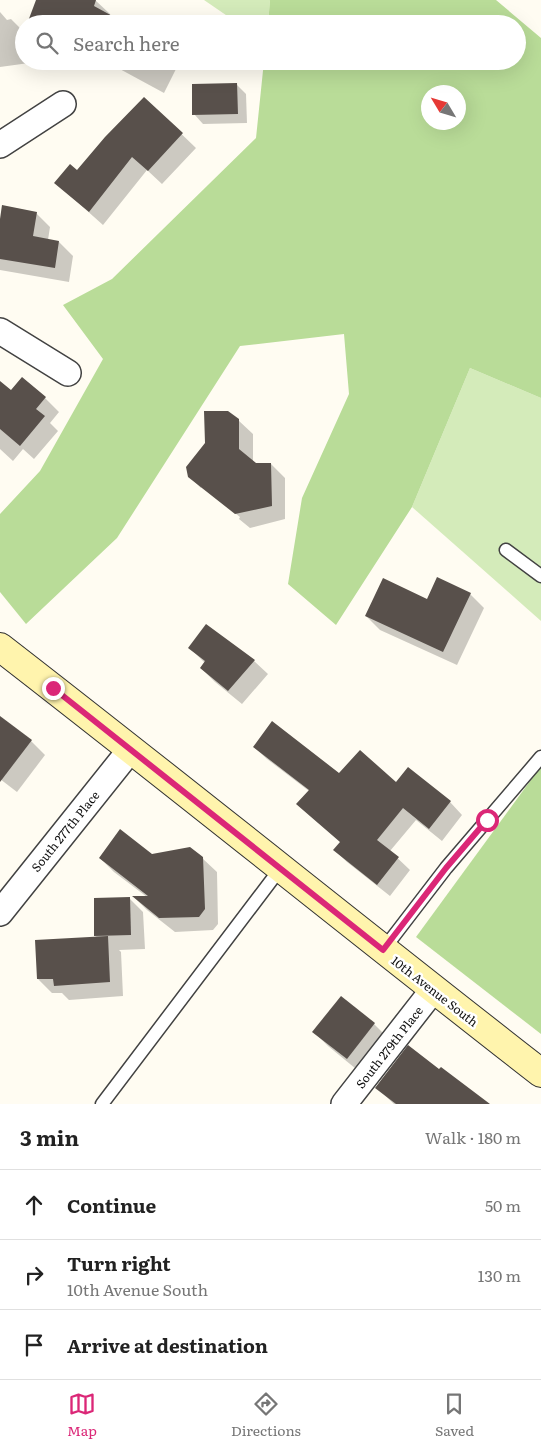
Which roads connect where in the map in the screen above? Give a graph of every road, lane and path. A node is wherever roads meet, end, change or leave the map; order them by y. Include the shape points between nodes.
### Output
1 (63, 104) dead end
2 (0, 145) edge
3 (0, 331) edge
4 (68, 373) dead end
5 (506, 550) dead end
6 (541, 576) edge
7 (0, 647) edge
8 (131, 749) junction
9 (541, 757) edge
10 (280, 869) junction
11 (0, 913) edge
12 (383, 950) junction
13 (433, 990) junction
14 (541, 1073) edge
15 (102, 1104) edge
16 (344, 1104) edge

1 - 2 street
3 - 4 street
5 - 6 lane
7 - 8 main road, 10th Avenue South
8 - 10 main road, 10th Avenue South
8 - 11 street, South 277th Place
9 - 12 lane via 446,868
10 - 12 main road, 10th Avenue South
10 - 15 lane
12 - 13 main road, 10th Avenue South
13 - 14 main road, 10th Avenue South
13 - 16 street, South 279th Place

